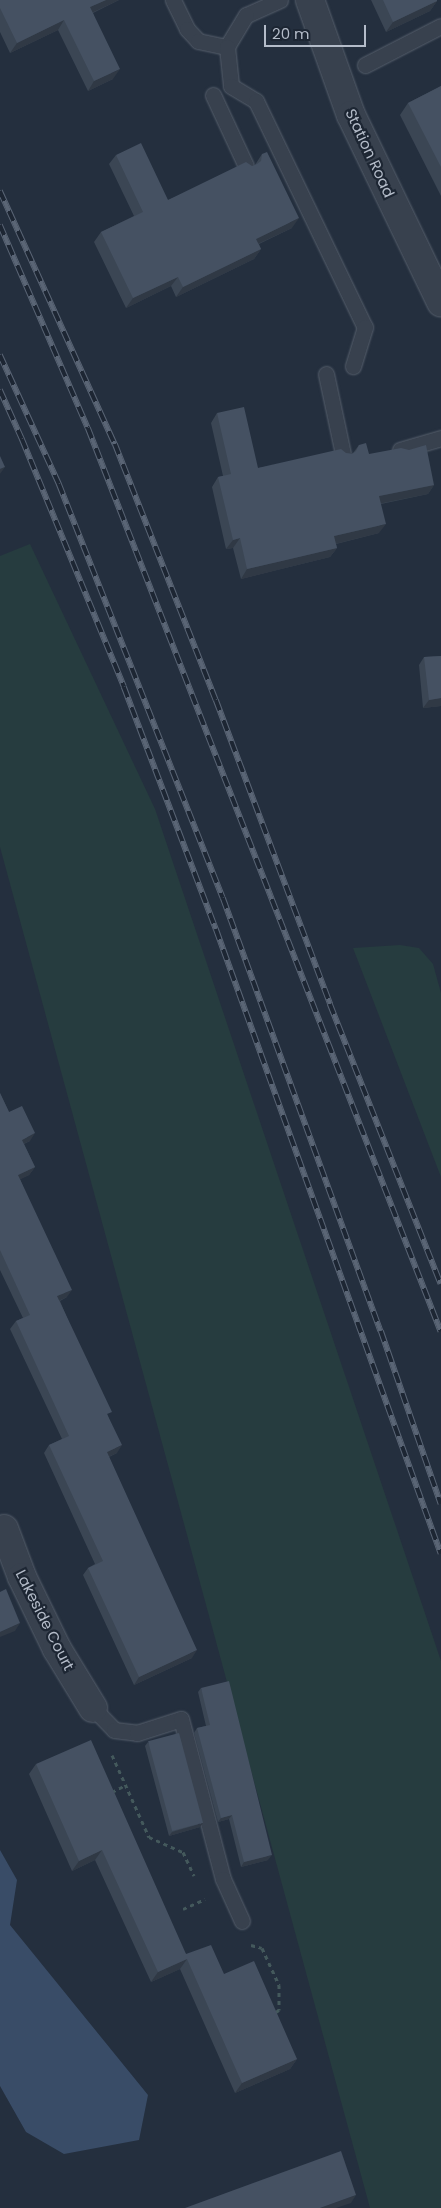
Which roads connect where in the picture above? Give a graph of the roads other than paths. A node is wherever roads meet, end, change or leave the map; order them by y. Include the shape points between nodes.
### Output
1 (172, 0) edge
2 (280, 0) edge
3 (310, 0) edge
4 (441, 26) edge
5 (227, 47) junction
6 (365, 65) dead end
7 (213, 94) dead end
8 (246, 166) edge
9 (441, 302) edge
10 (353, 366) dead end
11 (326, 374) dead end
12 (441, 438) edge
13 (400, 450) edge
14 (343, 454) edge
15 (1, 1525) edge
16 (93, 1708) joint
17 (242, 1921) dead end

1 - 5 lane via 186,29 198,41
2 - 5 lane via 246,14
3 - 9 street, Station Road via 351,115
4 - 6 lane
5 - 10 lane via 231,86 256,101 364,327
7 - 8 lane
11 - 14 lane
12 - 13 lane
15 - 16 street, Lakeside Court via 57,1649
16 - 17 lane via 114,1730 137,1733 181,1718 223,1879

